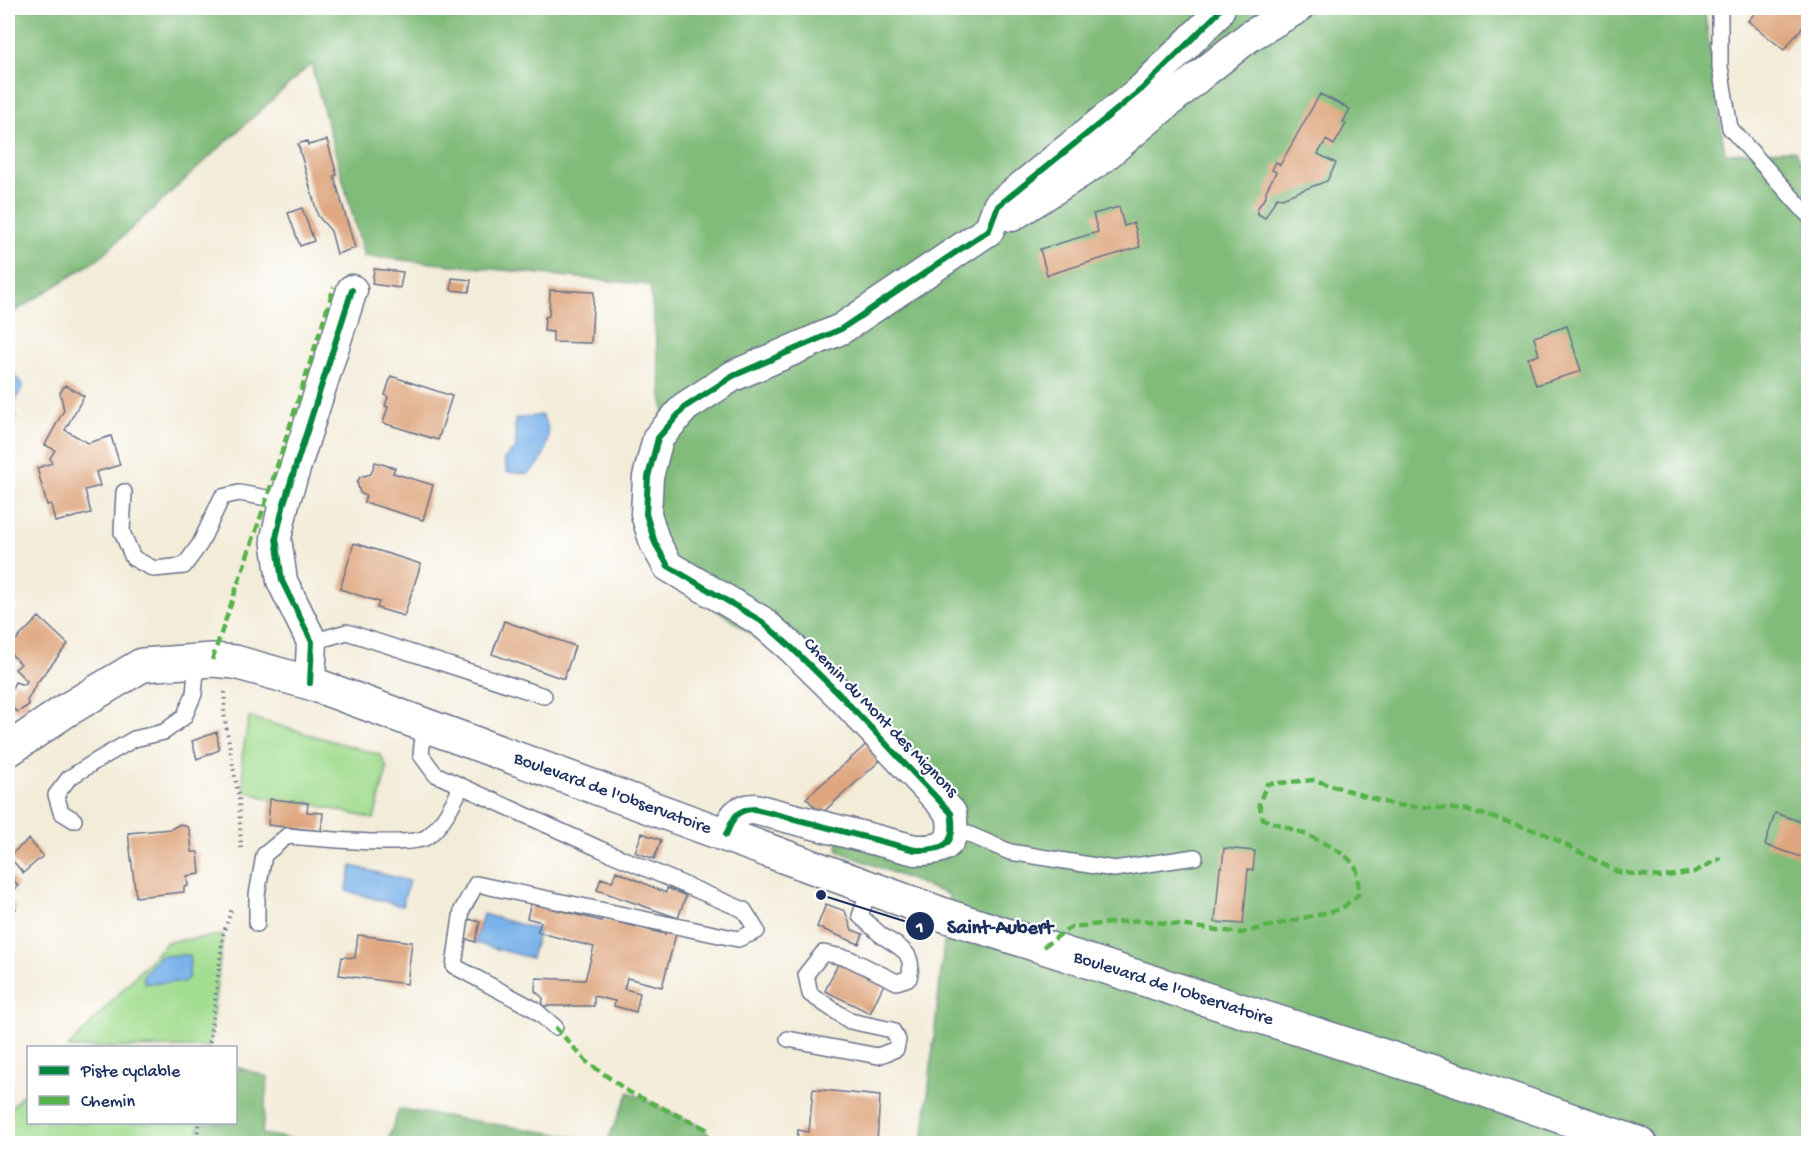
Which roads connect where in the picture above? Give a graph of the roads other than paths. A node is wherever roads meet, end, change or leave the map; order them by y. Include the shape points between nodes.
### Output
1 (1220, 8) edge
2 (1298, 8) edge
3 (1720, 8) edge
4 (1809, 215) edge
5 (989, 230) junction
6 (352, 290) dead end
7 (124, 492) dead end
8 (267, 498) dead end
9 (312, 642) junction
10 (197, 661) junction
11 (310, 683) junction
12 (544, 696) dead end
13 (424, 724) junction
14 (8, 750) edge
15 (461, 787) junction
16 (74, 820) dead end
17 (954, 828) junction
18 (726, 835) junction
19 (1195, 857) dead end
20 (870, 888) junction
21 (257, 924) dead end
22 (555, 1027) dead end
23 (788, 1040) dead end
24 (1640, 1143) edge

1 - 5 street via 1142,89 998,206
2 - 5 street, Chemin du Mont des Mignons via 1242,43 1100,160
3 - 4 lane via 1720,67 1730,128
5 - 17 street, Chemin du Mont des Mignons via 841,329 733,376 685,407 658,438 648,477 646,514 655,543 668,566 761,621 792,648 951,813
6 - 9 street via 276,538 282,581
7 - 8 lane via 122,532 133,558 154,569 184,566 200,544 222,496
9 - 11 street
9 - 12 lane via 347,632
10 - 11 main road, Boulevard de l'Observatoire via 235,662
10 - 14 main road, Boulevard de l'Observatoire via 142,665
10 - 16 lane via 194,694 184,717 164,732 134,738 69,778 56,795 61,812
11 - 13 main road, Boulevard de l'Observatoire
13 - 15 lane via 421,755 435,774
13 - 18 main road, Boulevard de l'Observatoire
15 - 21 lane via 426,838 405,842 287,836 264,855
15 - 22 lane via 744,910 757,931 738,939 476,884 462,910 454,966 534,1009
17 - 18 street, Chemin du Mont des Mignons via 951,840 941,848 915,850 745,809 734,817
17 - 19 lane via 1010,852 1114,869
18 - 20 main road, Boulevard de l'Observatoire
20 - 23 lane via 860,916 905,950 912,968 909,978 897,982 848,958 823,953 806,974 810,994 850,1021 892,1030 898,1040 896,1049 878,1056
20 - 24 main road, Boulevard de l'Observatoire

